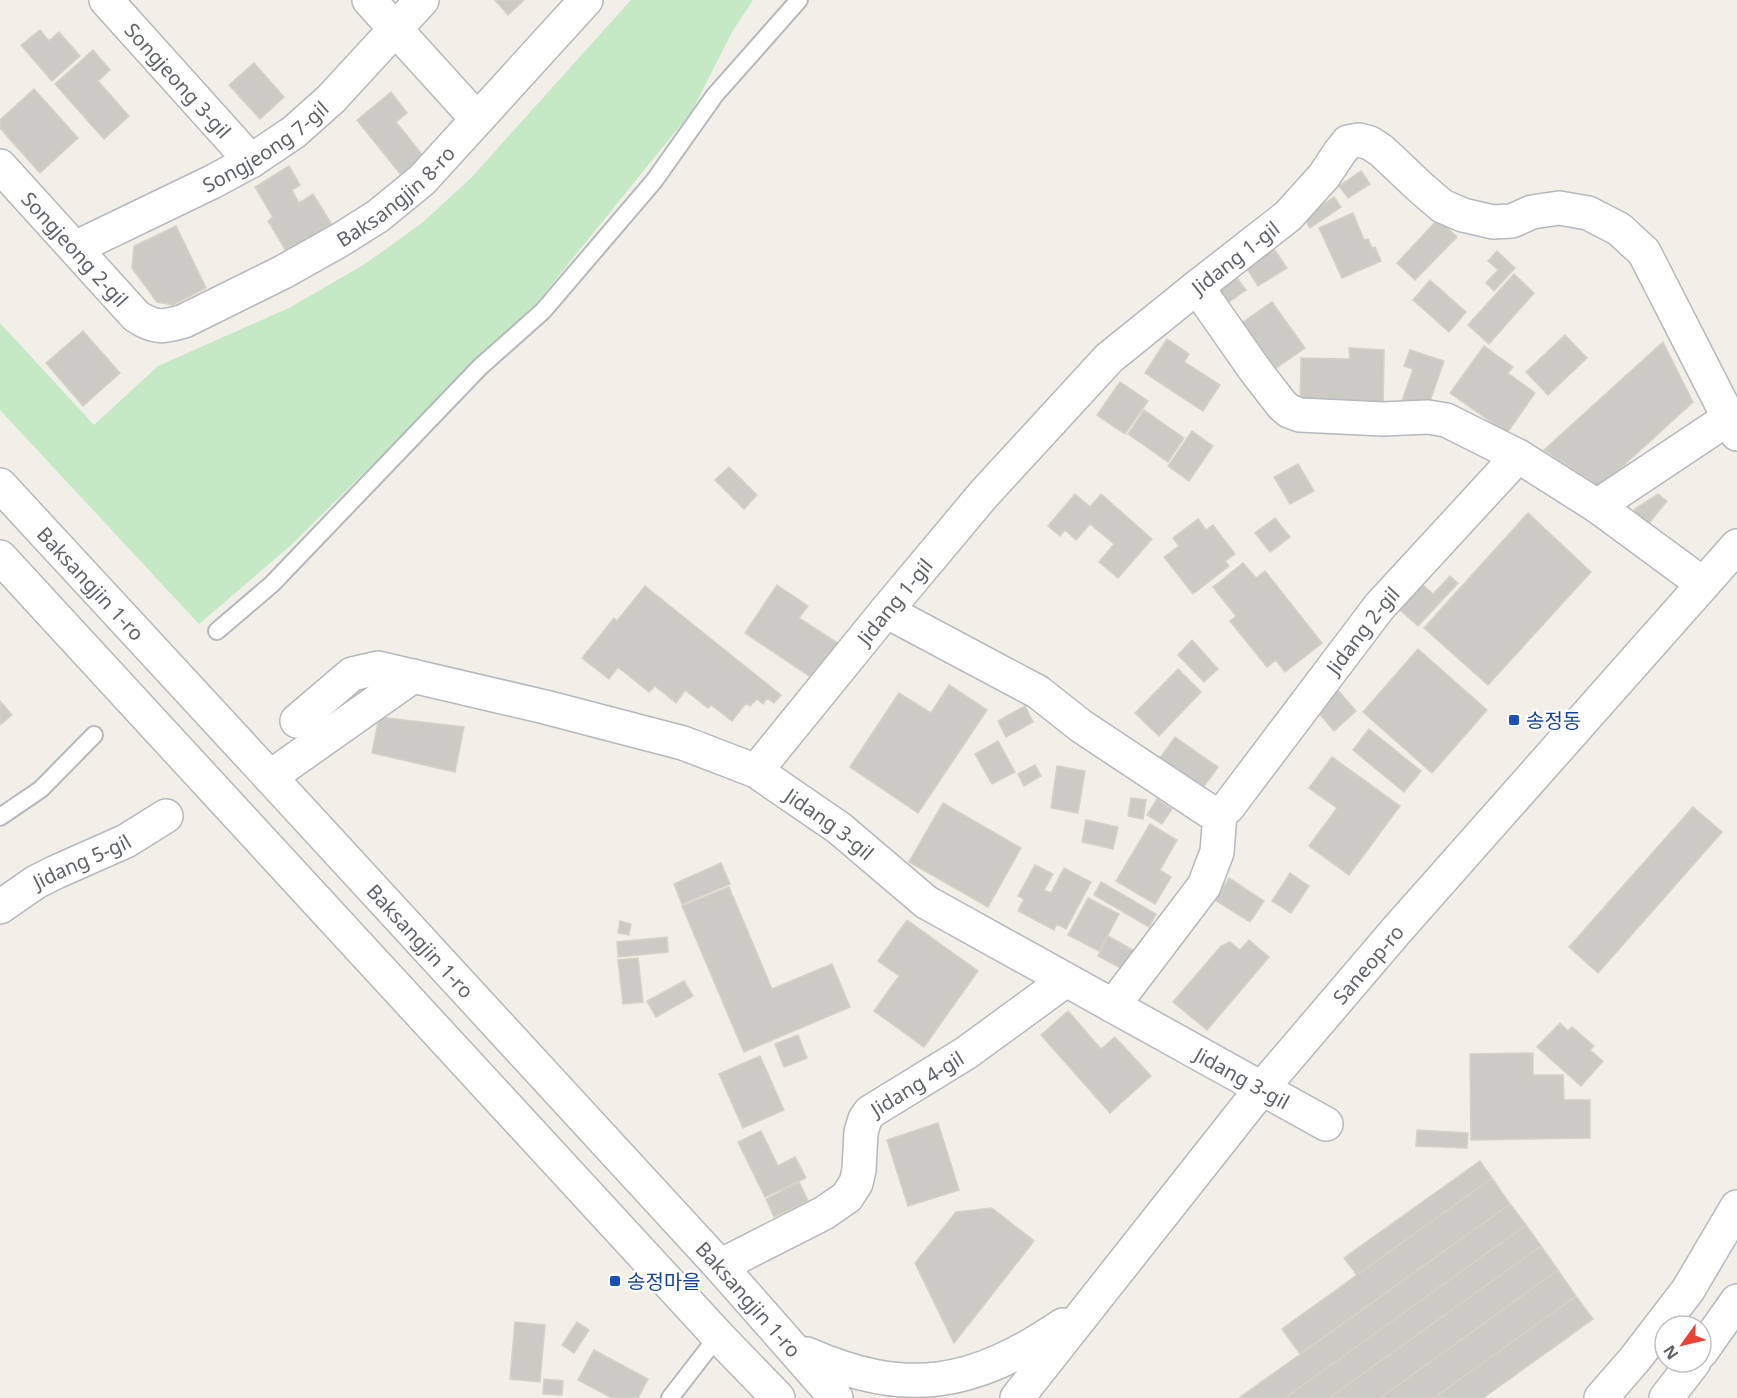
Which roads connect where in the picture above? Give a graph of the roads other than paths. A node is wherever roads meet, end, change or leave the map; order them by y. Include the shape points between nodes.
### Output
1 (106, 0) edge
2 (369, 0) edge
3 (423, 0) edge
4 (586, 0) edge
5 (799, 0) edge
6 (396, 29) junction
7 (477, 119) junction
8 (251, 161) junction
9 (0, 166) edge
10 (75, 248) junction
11 (1197, 287) junction
12 (155, 326) joint
13 (1733, 426) edge
14 (1518, 456) junction
15 (0, 485) edge
16 (1597, 506) junction
17 (1737, 546) edge
18 (0, 557) edge
19 (1703, 584) junction
20 (886, 611) junction
21 (217, 631) dead end
22 (413, 676) junction
23 (297, 721) dead end
24 (94, 735) dead end
25 (756, 771) junction
26 (270, 777) junction
27 (1220, 813) junction
28 (166, 816) dead end
29 (0, 818) edge
30 (0, 907) edge
31 (1066, 980) junction
32 (1113, 1006) junction
33 (1262, 1088) junction
34 (1326, 1124) dead end
35 (1737, 1207) edge
36 (720, 1266) junction
37 (1737, 1301) edge
38 (1086, 1309) junction
39 (1713, 1335) edge
40 (718, 1336) junction
41 (788, 1342) junction
42 (1685, 1374) edge
43 (769, 1392) edge
44 (670, 1398) edge
45 (836, 1398) edge
46 (1017, 1398) edge
47 (1600, 1398) edge
48 (1666, 1398) edge

1 - 8 street, Songjeong 3-gil
2 - 6 street
3 - 6 street, Songjeong 7-gil
4 - 7 street, Baksangjin 8-ro
5 - 21 lane via 715,95 654,181 543,311 480,367 272,584
6 - 7 street
6 - 8 street, Songjeong 7-gil via 331,99 294,132
7 - 12 street, Baksangjin 8-ro via 422,180 378,216 283,272 184,321
8 - 10 street, Songjeong 7-gil
9 - 10 street, Songjeong 2-gil
10 - 12 street, Songjeong 2-gil via 136,316
11 - 13 street, Jidang 1-gil via 1288,216 1348,142 1359,140 1382,151 1442,206 1463,215 1493,222 1512,221 1532,212 1559,208 1587,213 1619,229 1644,252
11 - 14 street via 1289,411 1300,415 1446,420
11 - 20 street, Jidang 1-gil via 1109,358 982,495
13 - 16 street
14 - 16 street
14 - 27 street, Jidang 2-gil via 1379,607
15 - 26 street, Baksangjin 1-ro
16 - 19 street
17 - 19 street, Saneop-ro
18 - 40 street
19 - 33 street, Saneop-ro
20 - 25 street, Jidang 1-gil
20 - 27 street via 1038,692 1081,726 1209,811
22 - 23 street, Jidang 3-gil via 378,668 352,674
22 - 25 street, Jidang 3-gil via 683,743
22 - 26 street
24 - 29 lane via 41,789
25 - 31 street, Jidang 3-gil via 839,828 926,902
26 - 36 street, Baksangjin 1-ro
27 - 32 street via 1217,852 1204,886
28 - 30 street, Jidang 5-gil via 126,842 36,882
31 - 32 street, Jidang 3-gil
31 - 36 street, Jidang 4-gil via 966,1053 870,1112 861,1132 856,1184 847,1197 824,1213
32 - 33 street, Jidang 3-gil
33 - 34 street, Jidang 3-gil
33 - 38 street, Saneop-ro
35 - 47 street via 1688,1290
36 - 41 street, Baksangjin 1-ro
37 - 39 street
38 - 41 street via 998,1365 935,1388 873,1386 829,1368
38 - 46 street, Saneop-ro
40 - 43 street
40 - 44 lane
41 - 45 street, Baksangjin 1-ro
42 - 48 street

